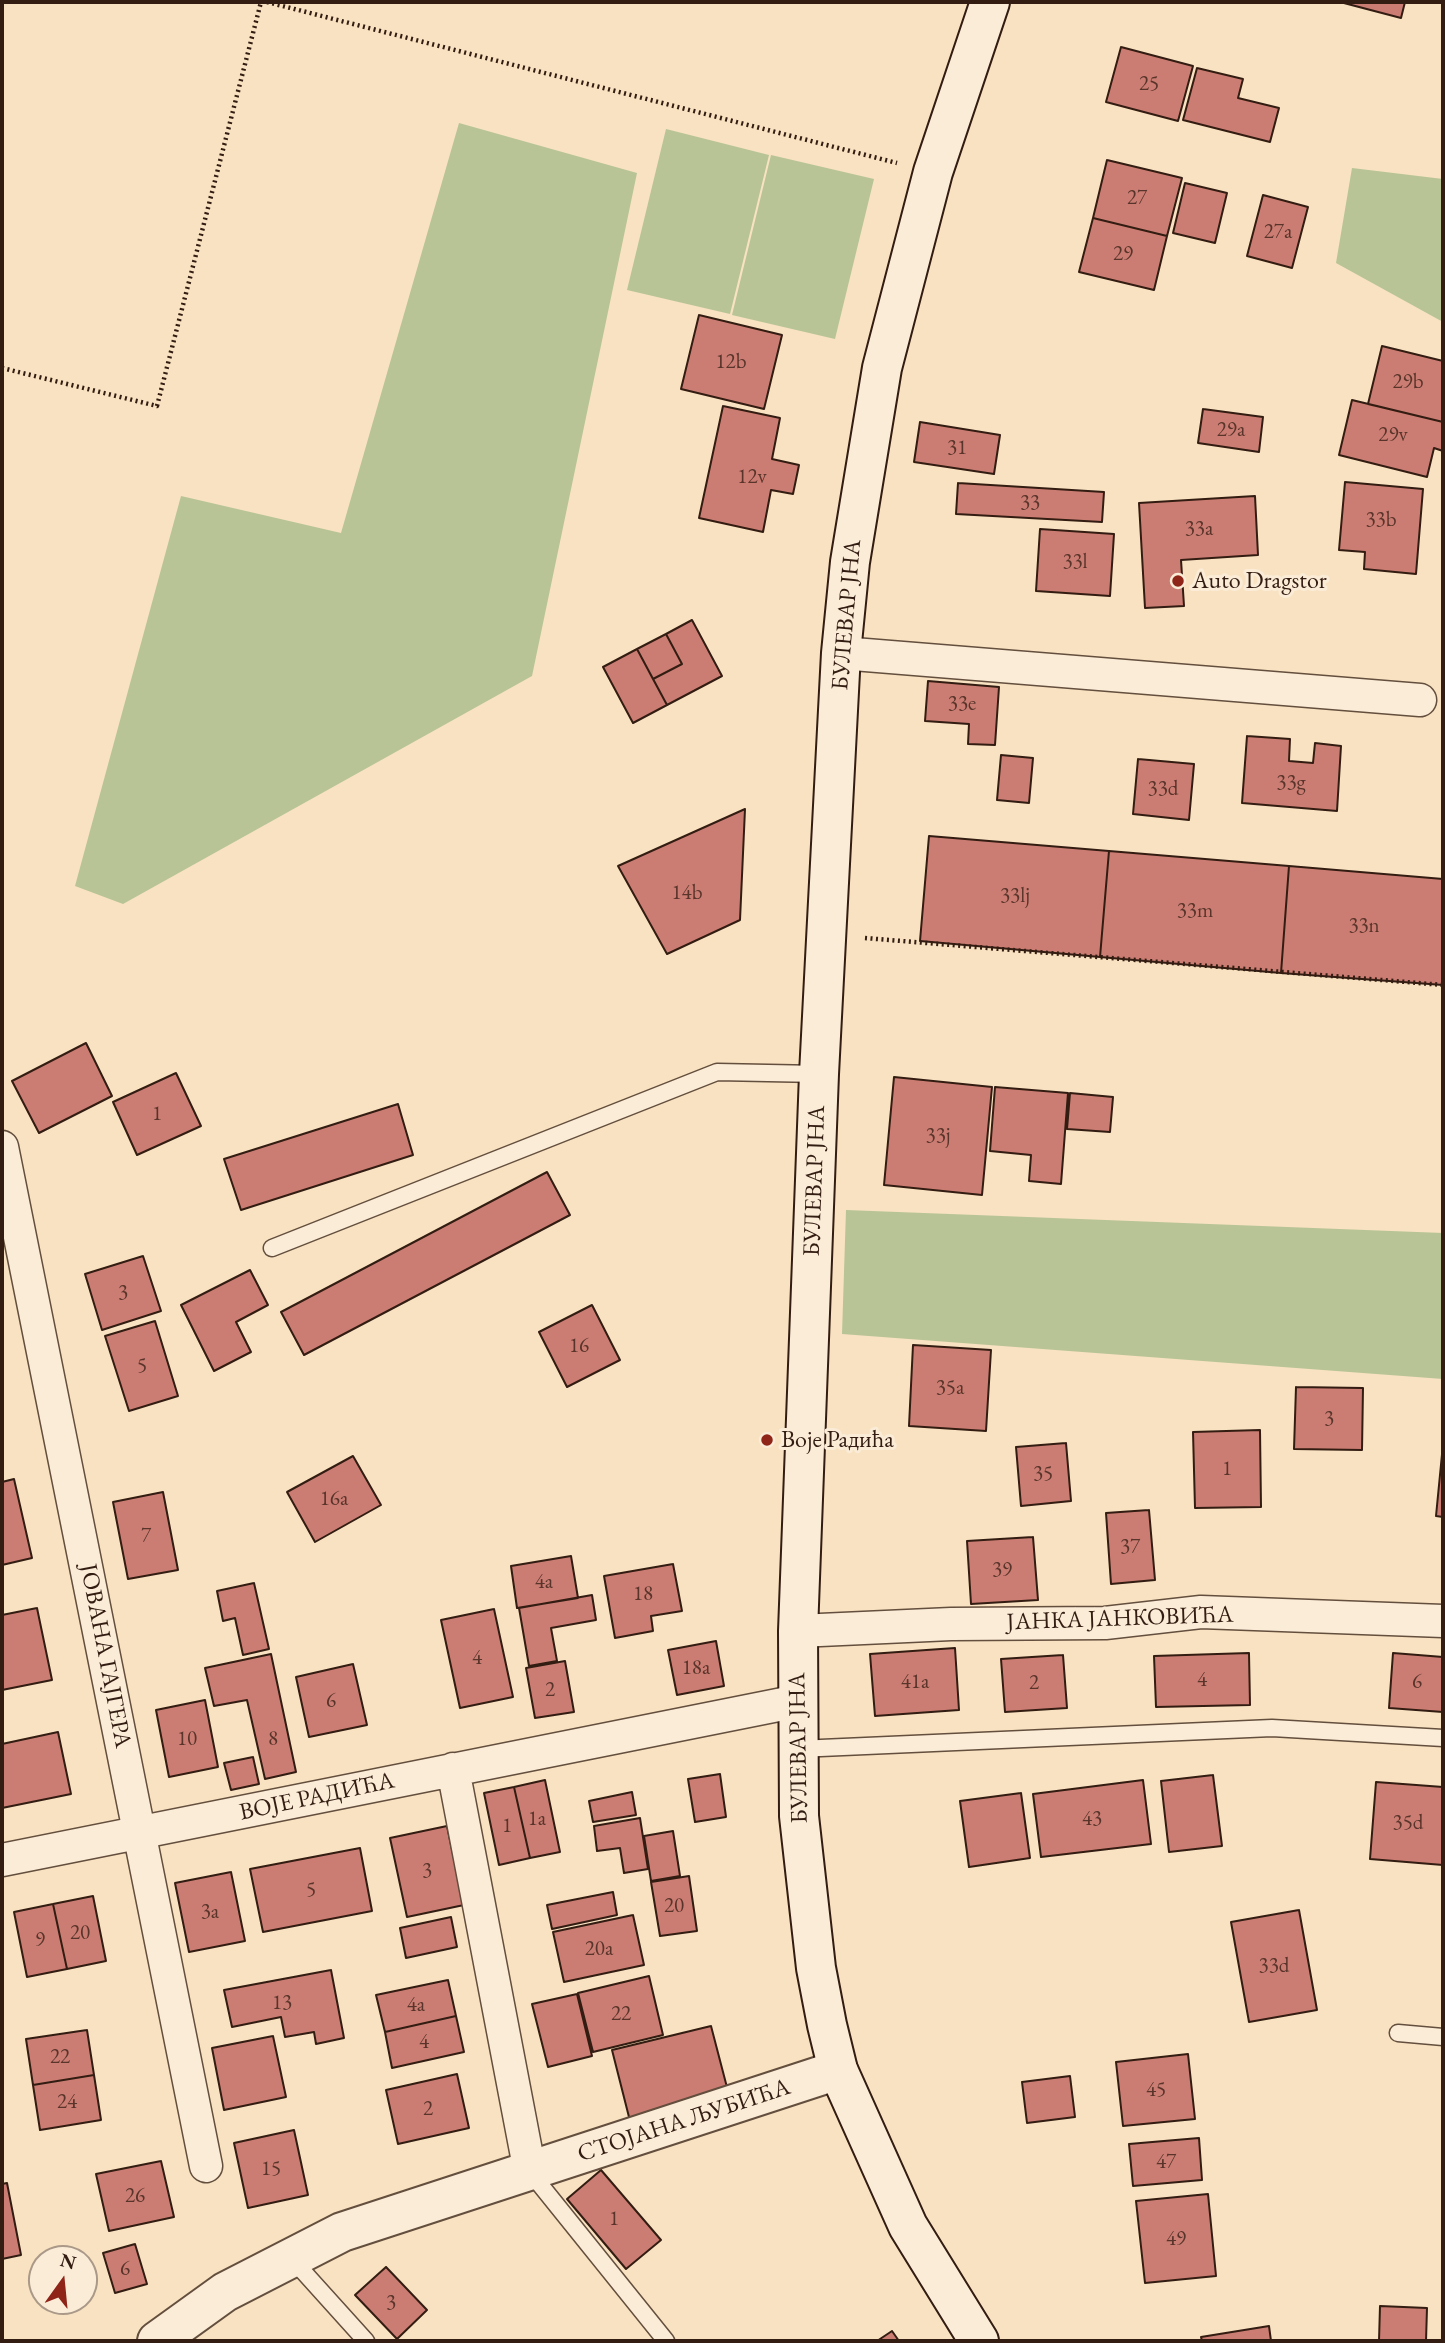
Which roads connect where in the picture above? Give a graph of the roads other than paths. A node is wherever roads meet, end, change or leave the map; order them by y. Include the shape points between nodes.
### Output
1 (990, 2) edge
2 (841, 653) junction
3 (1420, 700) dead end
4 (819, 1074) junction
5 (2, 1147) edge
6 (272, 1248) dead end
7 (1443, 1621) edge
8 (798, 1631) junction
9 (798, 1701) junction
10 (1443, 1738) edge
11 (797, 1749) junction
12 (453, 1769) junction
13 (139, 1833) junction
14 (2, 1860) edge
15 (1398, 2033) dead end
16 (1443, 2037) edge
17 (838, 2070) junction
18 (206, 2166) dead end
19 (530, 2172) junction
20 (290, 2257) junction
21 (157, 2341) edge
22 (366, 2341) edge
23 (666, 2341) edge
24 (979, 2341) edge

1 - 2 main road, БУЛЕВАР ЈНА via 933,172 881,368 850,562
2 - 3 street
2 - 4 main road, БУЛЕВАР ЈНА
4 - 6 lane via 717,1072
4 - 8 main road, БУЛЕВАР ЈНА
5 - 13 street, ЈОВАНА ГАЈГЕРА
7 - 8 street, ЈАНКА ЈАНКОВИЋА via 1201,1612 1105,1623
8 - 9 main road, БУЛЕВАР ЈНА
9 - 11 main road, БУЛЕВАР ЈНА
9 - 12 street, ВОЈЕ РАДИЋА
10 - 11 lane via 1272,1728
11 - 17 main road, БУЛЕВАР ЈНА via 799,1816 816,1968
12 - 13 street, ВОЈЕ РАДИЋА
12 - 19 street
13 - 14 street, ВОЈЕ РАДИЋА
13 - 18 street, ЈОВАНА ГАЈГЕРА
15 - 16 lane
17 - 19 main road, СТОЈАНА ЉУБИЋА
17 - 24 main road, БУЛЕВАР ЈНА via 908,2226
19 - 20 main road, СТОЈАНА ЉУБИЋА via 355,2228
19 - 23 lane
20 - 21 main road, СТОЈАНА ЉУБИЋА via 225,2292
20 - 22 lane

